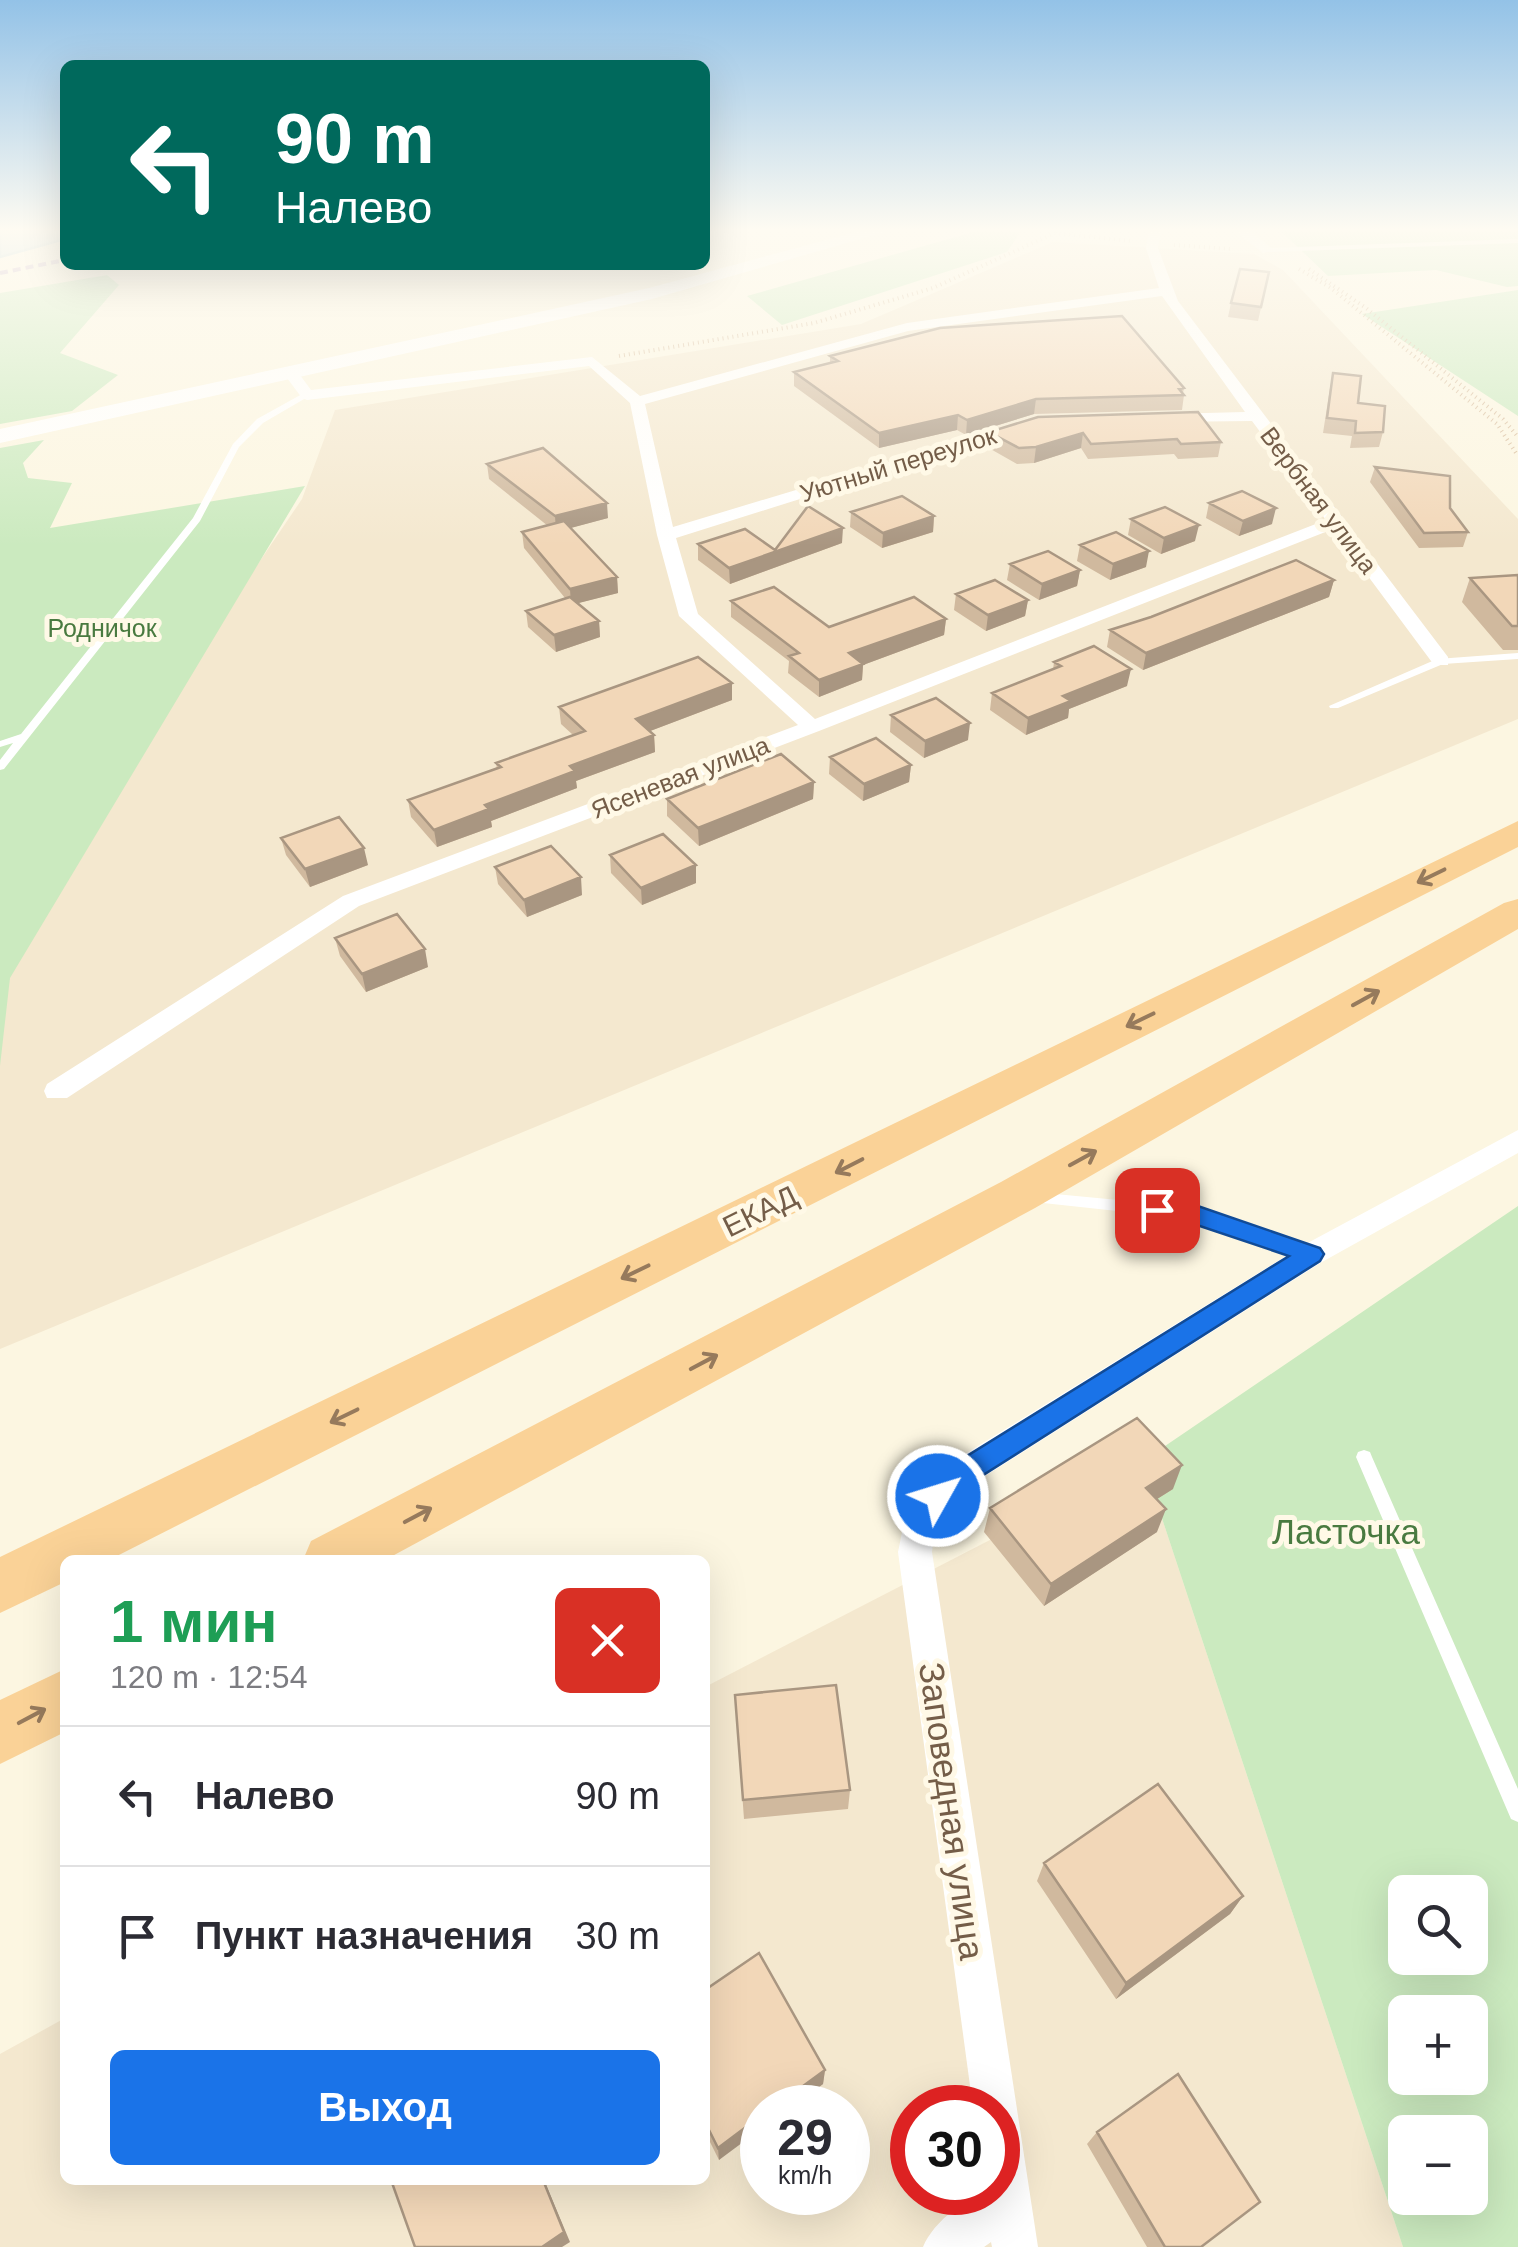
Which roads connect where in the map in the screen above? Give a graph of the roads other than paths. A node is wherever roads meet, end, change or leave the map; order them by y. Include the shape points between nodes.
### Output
1 (459, 336) edge
2 (875, 336) edge
3 (1197, 336) edge
4 (292, 374) junction
5 (308, 395) junction
6 (637, 402) junction
7 (1255, 416) junction
8 (1144, 419) edge
9 (1034, 423) edge
10 (0, 436) edge
11 (1335, 522) junction
12 (666, 535) junction
13 (1518, 656) edge
14 (1441, 661) junction
15 (1334, 706) dead end
16 (812, 727) junction
17 (25, 736) junction
18 (0, 744) edge
19 (0, 768) edge
20 (1518, 832) edge
21 (1518, 912) edge
22 (56, 1092) dead end
23 (1518, 1140) edge
24 (1018, 1195) junction
25 (1312, 1254) junction
26 (1364, 1456) dead end
27 (62, 1555) edge
28 (340, 1555) edge
29 (60, 1556) edge
30 (0, 1586) edge
31 (60, 1702) edge
32 (0, 1733) edge
33 (1518, 1812) edge
34 (993, 2085) edge
35 (989, 2215) edge
36 (1011, 2215) edge
37 (946, 2247) edge
38 (1015, 2247) edge

1 - 4 main road
2 - 6 street
3 - 7 street, Вербная улица
4 - 5 street
4 - 10 main road
5 - 6 street via 592,361
5 - 17 lane via 260,422 236,446 198,519
6 - 12 street
7 - 8 street
7 - 11 street, Вербная улица
9 - 12 street, Уютный переулок
11 - 14 street, Вербная улица
11 - 16 street, Ясеневая улица
12 - 16 street via 689,616
13 - 14 lane
14 - 15 lane
16 - 22 street, Ясеневая улица via 351,902
17 - 18 lane
17 - 19 lane
20 -> 27 highway, ЕКАД
24 -> 21 highway
23 - 25 street
24 - 25 lane via 1192,1214
28 -> 24 highway
25 - 34 street, Заповедная улица via 956,1477 920,1514 915,1552
26 - 33 lane
29 -> 30 highway, ЕКАД
32 -> 31 highway
35 - 37 street
36 - 38 street

